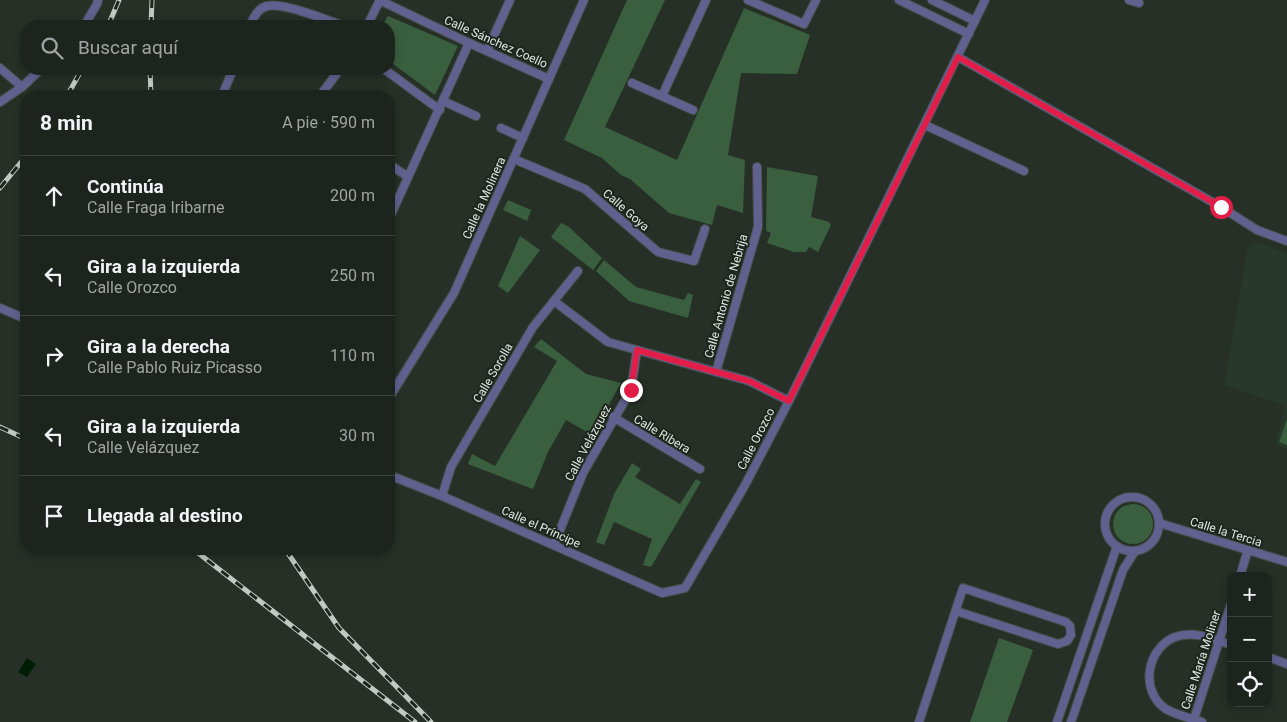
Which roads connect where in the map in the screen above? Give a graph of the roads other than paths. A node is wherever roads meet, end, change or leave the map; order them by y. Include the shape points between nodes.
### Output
1 (98, 0) edge
2 (379, 0) edge
3 (510, 0) edge
4 (584, 0) edge
5 (706, 0) edge
6 (748, 0) edge
7 (816, 0) edge
8 (899, 0) edge
9 (932, 0) edge
10 (986, 0) edge
11 (1129, 0) edge
12 (1139, 3) dead end
13 (88, 20) edge
14 (252, 20) edge
15 (326, 20) edge
16 (370, 20) edge
17 (975, 21) junction
18 (969, 34) junction
19 (469, 43) junction
20 (488, 51) junction
21 (958, 57) junction
22 (0, 68) edge
23 (35, 75) edge
24 (231, 75) edge
25 (336, 75) edge
26 (392, 75) edge
27 (549, 78) junction
28 (632, 83) dead end
29 (22, 88) junction
30 (224, 90) edge
31 (324, 90) edge
32 (662, 96) junction
33 (443, 101) junction
34 (0, 102) edge
35 (440, 110) junction
36 (693, 110) dead end
37 (476, 116) dead end
38 (925, 125) junction
39 (502, 128) dead end
40 (523, 138) junction
41 (514, 159) junction
42 (757, 167) dead end
43 (395, 168) edge
44 (1024, 171) dead end
45 (408, 178) junction
46 (395, 206) edge
47 (705, 230) dead end
48 (1287, 241) edge
49 (578, 271) dead end
50 (554, 301) junction
51 (0, 308) edge
52 (20, 316) edge
53 (637, 350) junction
54 (716, 372) junction
55 (395, 388) edge
56 (789, 401) junction
57 (613, 417) junction
58 (700, 469) dead end
59 (395, 476) edge
60 (442, 496) junction
61 (1159, 523) junction
62 (554, 545) junction
63 (1117, 546) junction
64 (1248, 550) junction
65 (1135, 551) junction
66 (1287, 562) edge
67 (1241, 572) edge
68 (685, 588) joint
69 (956, 611) junction
70 (1227, 616) edge
71 (1219, 641) junction
72 (1227, 644) edge
73 (1272, 658) edge
74 (1287, 664) edge
75 (1196, 721) edge
76 (919, 722) edge
77 (1057, 722) edge
78 (1071, 722) edge

1 - 13 street
2 - 16 street
2 - 19 street, Calle Sánchez Coello
3 - 20 street
4 - 27 street, Calle la Molinera
5 - 32 street
6 - 7 street via 804,24
8 - 18 street
9 - 17 street
10 - 17 street, Calle Orozco
11 - 12 street
14 - 15 street via 265,6 280,5
17 - 18 street, Calle Orozco
18 - 21 street, Calle Orozco
19 - 20 street, Calle Sánchez Coello
19 - 33 street
20 - 27 street, Calle Sánchez Coello
21 - 38 street, Calle Orozco
21 - 48 street via 1257,230
22 - 29 street
23 - 29 street
24 - 30 street
25 - 31 street
26 - 35 street
27 - 40 street, Calle la Molinera
28 - 32 street
29 - 34 street
32 - 36 street
33 - 35 street
33 - 37 street
35 - 45 street
38 - 44 street
38 - 56 street, Calle Orozco
39 - 40 street
40 - 41 street, Calle la Molinera
41 - 47 street, Calle Goya via 585,189 658,252 694,261
41 - 55 street, Calle la Molinera via 454,293
42 - 54 street, Calle Antonio de Nebrija via 758,227
43 - 45 street
45 - 46 street
49 - 50 street, Calle Sorolla
50 - 53 street via 608,342
50 - 60 street, Calle Sorolla via 533,327 451,467
51 - 52 street
53 - 54 street
53 - 57 street, Calle Velázquez via 631,390
54 - 56 street via 749,381
56 - 68 street, Calle Orozco
57 - 58 street, Calle Ribera
57 - 62 street, Calle Velázquez via 582,473
59 - 60 street, Calle el Príncipe
60 - 62 street, Calle el Príncipe
61 - 63 street via 1154,509 1142,499 1120,500 1108,511 1105,527
61 - 64 street, Calle la Tercia
61 - 65 street via 1152,542
62 - 68 street, Calle el Príncipe via 662,593
63 - 65 street
63 - 77 street
64 - 66 street, Calle la Tercia
64 - 67 street
65 - 78 street via 1123,570
69 - 69 street via 1058,644 1068,641 1071,634 1066,622 963,588
69 - 76 street
70 - 71 street, Calle María Moliner
71 - 72 street
71 - 75 street, Calle María Moliner
71 - 75 street via 1189,634 1176,636 1155,653 1150,667 1150,684 1156,699 1165,708
73 - 74 street

